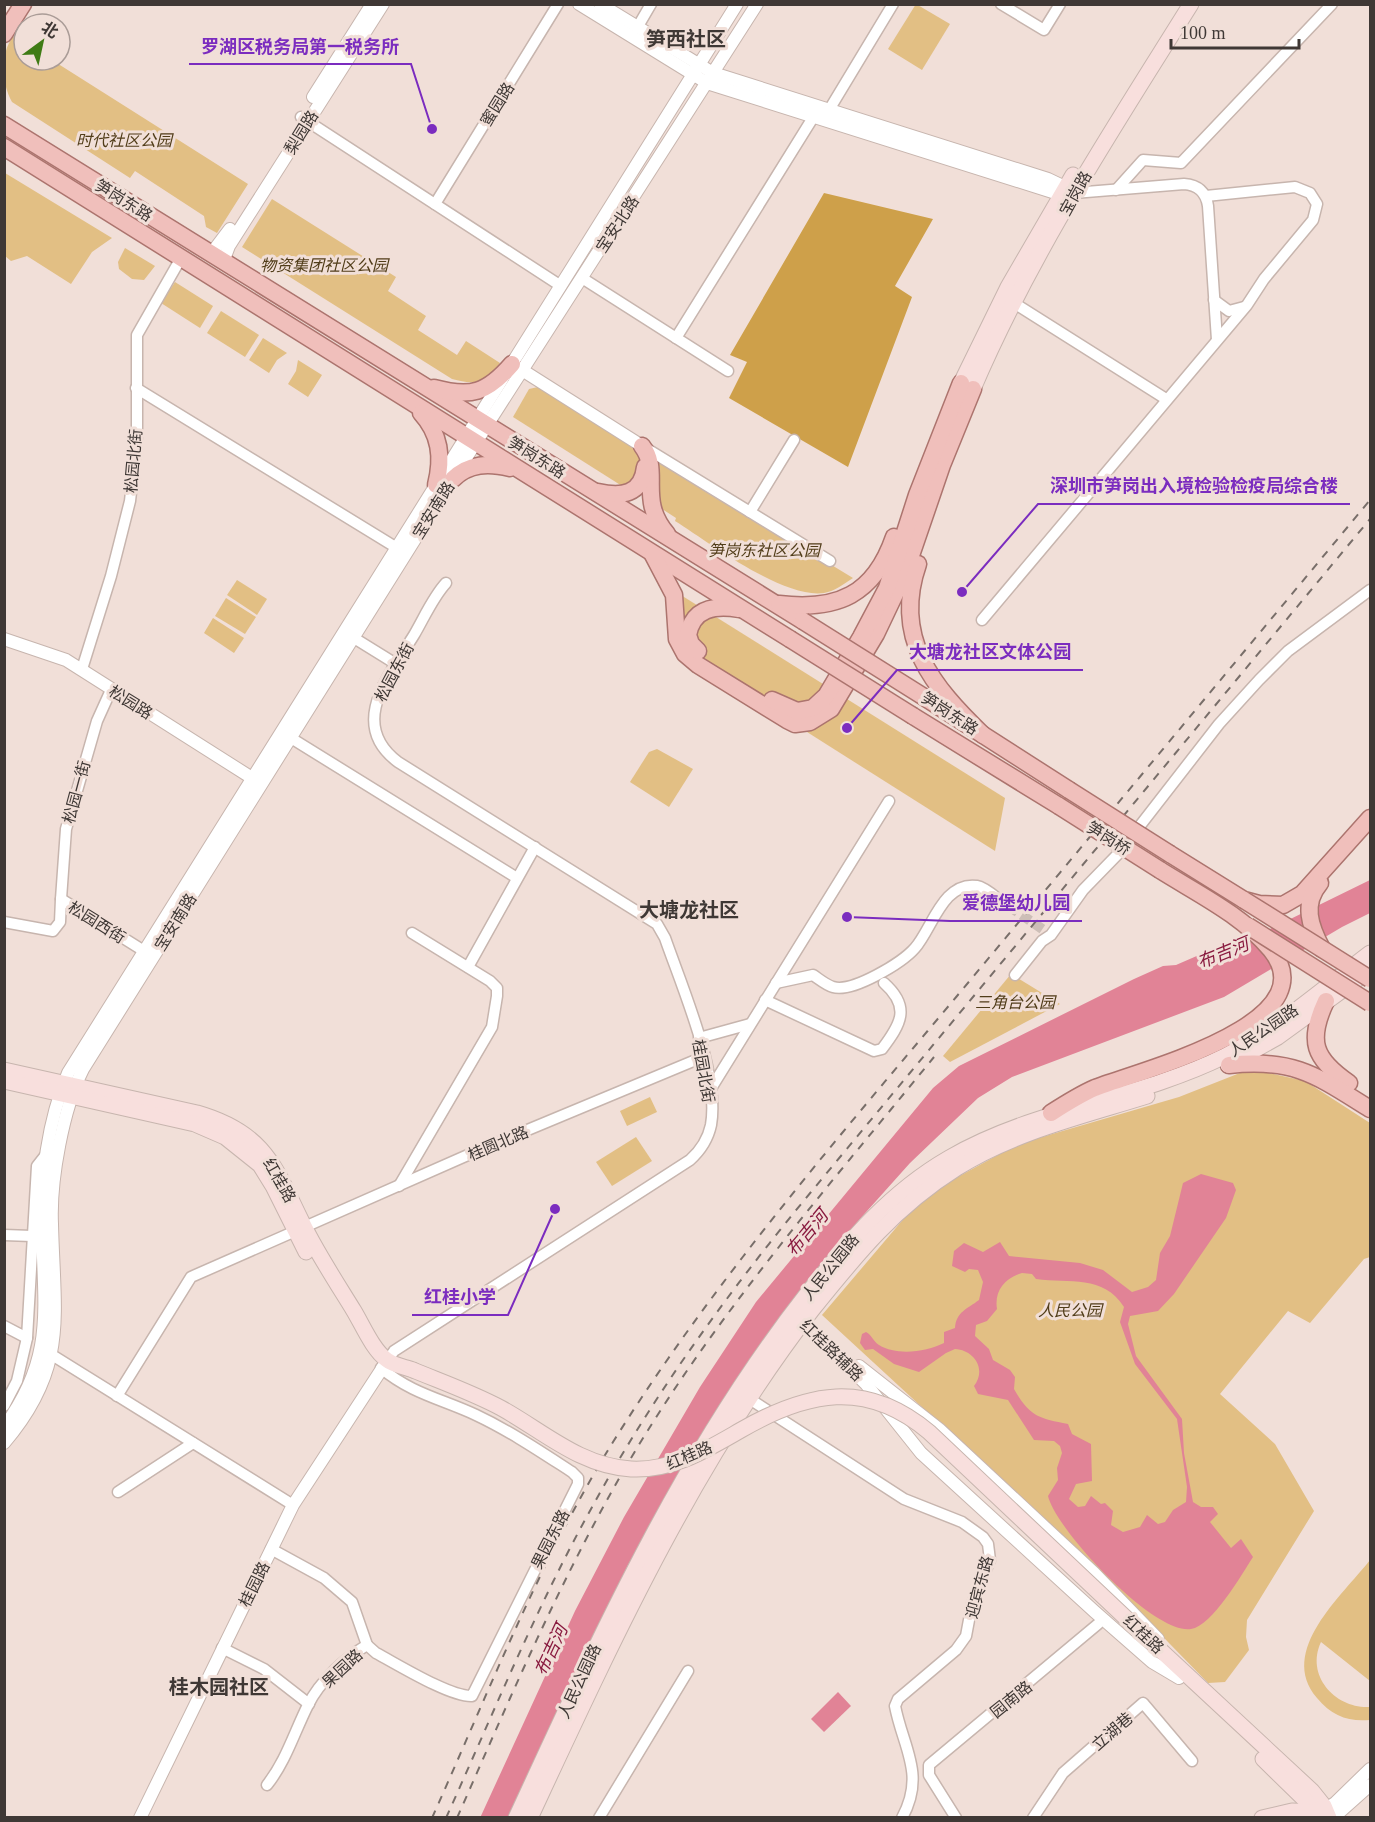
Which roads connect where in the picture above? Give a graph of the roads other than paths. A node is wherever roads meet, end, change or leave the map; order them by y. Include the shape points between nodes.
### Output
1 (22, 4) edge
2 (372, 4) edge
3 (383, 4) edge
4 (558, 4) edge
5 (579, 4) edge
6 (600, 4) edge
7 (651, 4) edge
8 (737, 4) edge
9 (757, 4) edge
10 (893, 4) edge
11 (1001, 4) edge
12 (1060, 4) edge
13 (1179, 4) edge
14 (1191, 4) edge
15 (1332, 4) edge
16 (637, 28) junction
17 (4, 34) edge
18 (696, 71) junction
19 (710, 78) junction
20 (829, 110) junction
21 (4, 114) edge
22 (814, 116) junction
23 (304, 119) junction
24 (4, 125) edge
25 (24, 137) junction
26 (4, 147) edge
27 (4, 153) edge
28 (26, 161) junction
29 (1116, 190) junction
30 (1068, 191) junction
31 (1206, 196) junction
32 (435, 204) junction
33 (181, 258) junction
34 (217, 258) junction
35 (582, 278) junction
36 (561, 286) junction
37 (1214, 300) junction
38 (1014, 303) junction
39 (1247, 305) junction
40 (676, 338) junction
41 (1217, 340) junction
42 (517, 367) junction
43 (728, 371) dead end
44 (421, 385) junction
45 (967, 386) junction
46 (136, 388) junction
47 (1166, 399) junction
48 (410, 401) junction
49 (482, 423) junction
50 (471, 440) junction
51 (794, 440) dead end
52 (642, 446) junction
53 (520, 471) junction
54 (453, 479) junction
55 (436, 485) junction
56 (592, 491) junction
57 (750, 512) junction
58 (675, 543) junction
59 (397, 548) junction
60 (651, 553) junction
61 (830, 561) dead end
62 (446, 583) dead end
63 (1371, 590) edge
64 (773, 603) junction
65 (749, 613) junction
66 (982, 620) dead end
67 (354, 638) junction
68 (4, 639) edge
69 (396, 664) junction
70 (82, 669) junction
71 (111, 690) junction
72 (983, 735) junction
73 (291, 738) junction
74 (398, 762) joint
75 (252, 778) junction
76 (1069, 790) joint
77 (889, 801) dead end
78 (1059, 806) joint
79 (1371, 818) edge
80 (1371, 831) edge
81 (535, 847) junction
82 (1338, 858) junction
83 (517, 878) junction
84 (997, 898) tunnel mouth
85 (61, 899) junction
86 (1244, 900) junction
87 (4, 922) edge
88 (1248, 926) junction
89 (412, 933) dead end
90 (1322, 948) junction
91 (144, 951) junction
92 (1370, 953) edge
93 (468, 967) junction
94 (1371, 970) edge
95 (1015, 975) dead end
96 (1371, 979) edge
97 (776, 983) junction
98 (884, 983) dead end
99 (765, 1000) junction
100 (1326, 1001) junction
101 (1371, 1003) edge
102 (750, 1024) junction
103 (699, 1038) junction
104 (703, 1057) junction
105 (1229, 1065) junction
106 (4, 1070) edge
107 (4, 1081) edge
108 (67, 1090) junction
109 (710, 1090) junction
110 (1371, 1096) edge
111 (1371, 1109) edge
112 (1051, 1113) junction
113 (48, 1152) junction
114 (399, 1186) junction
115 (300, 1231) junction
116 (4, 1235) edge
117 (32, 1236) junction
118 (800, 1318) junction
119 (4, 1326) edge
120 (27, 1338) junction
121 (52, 1355) junction
122 (384, 1364) junction
123 (17, 1381) junction
124 (743, 1395) junction
125 (117, 1396) junction
126 (21, 1402) junction
127 (4, 1406) edge
128 (4, 1427) edge
129 (4, 1443) edge
130 (193, 1443) junction
131 (118, 1492) dead end
132 (293, 1505) junction
133 (271, 1549) junction
134 (1127, 1623) junction
135 (1098, 1624) dead end
136 (367, 1645) junction
137 (222, 1648) junction
138 (688, 1671) dead end
139 (309, 1704) junction
140 (1192, 1761) dead end
141 (1371, 1769) edge
142 (267, 1785) dead end
143 (1370, 1787) edge
144 (1324, 1815) edge
145 (535, 1816) edge
146 (140, 1818) edge
147 (516, 1818) edge
148 (599, 1818) edge
149 (902, 1818) edge
150 (956, 1818) edge
151 (1033, 1818) edge
152 (1262, 1818) edge

1 - 17 main road
2 - 23 street, 梨园路
3 - 23 street, 梨园路
4 - 32 street, 蜜园路
5 - 18 street
6 - 16 street
7 - 16 street
8 - 18 street, 宝安北路
9 - 19 street, 宝安北路
10 - 20 street
11 - 12 street via 1044,30
13 - 30 main road, 宝岗路
14 - 30 main road, 宝岗路
15 - 29 street via 1181,163 1143,160
16 - 18 street
18 - 19 street
18 - 36 street, 宝安北路
19 - 20 street
19 - 22 street
19 - 35 street, 宝安北路
20 - 30 street
21 - 25 main road
22 - 30 street
22 - 40 street
23 - 32 street
23 - 34 street, 梨园路 via 229,246
24 - 25 main road, 笋岗东路
25 - 34 main road, 笋岗东路
26 - 28 main road, 笋岗东路
27 - 28 main road
28 - 33 main road, 笋岗东路
29 - 30 street
29 - 31 street via 1184,184 1198,188
30 - 38 main road, 宝岗路
30 - 45 main road, 宝岗路 via 1008,287
31 - 37 street
31 - 39 street via 1295,187 1310,193 1317,204 1312,220
32 - 36 street
33 - 46 street, 松园北街 via 137,335
33 - 48 main road, 笋岗东路
34 - 44 main road, 笋岗东路
35 - 40 street
35 - 42 street, 宝安北路
36 - 42 street, 宝安北路
37 - 39 street via 1229,311 1239,311
37 - 41 street
38 - 45 main road, 宝岗路
38 - 47 street
39 - 41 street
40 - 43 street
41 - 47 street
42 - 44 main road via 475,393
42 - 49 street, 宝安北路
42 - 52 street
44 - 49 main road, 笋岗东路
45 - 60 main road via 906,573 836,702 818,719 802,724 787,720 691,660 677,639 672,588
45 - 64 main road via 925,450 887,554 869,583 827,605
45 - 65 main road via 917,495 887,588 826,696 813,708 785,708 691,644 689,628 701,611 719,607
45 - 72 main road via 960,440 916,569 911,592 912,633 932,680
46 - 59 street
46 - 70 street, 松园北街 via 137,438 130,501
47 - 66 street
48 - 50 main road, 笋岗东路
48 - 55 main road via 436,437 440,461
49 - 50 street, 宝安北路
49 - 56 main road, 笋岗东路
50 - 53 main road, 笋岗东路
50 - 54 street, 宝安南路
50 - 55 street, 宝安南路
51 - 57 street
52 - 56 main road via 645,472 638,488 621,495
52 - 57 street
52 - 58 main road via 649,459 652,510
53 - 54 main road via 477,465 464,469
53 - 60 main road, 笋岗东路
54 - 67 street, 宝安南路
55 - 59 street, 宝安南路
56 - 58 main road, 笋岗东路
57 - 61 street
58 - 64 main road, 笋岗东路
59 - 75 street, 宝安南路
60 - 65 main road, 笋岗东路
62 - 69 street, 松园东街
63 - 95 street via 1288,651 1259,680
64 - 72 main road, 笋岗东路, bridge
65 - 78 main road, 笋岗东路, bridge
67 - 69 street
67 - 73 street, 宝安南路
68 - 70 street, 松园路 via 56,655
69 - 74 street, 松园东街 via 375,703 375,723 381,745
70 - 71 street, 松园路
71 - 75 street, 松园路
71 - 85 street, 松园一街 via 97,721 66,829
72 - 76 main road, 笋岗东路
73 - 83 street
73 - 108 street, 宝安南路
74 - 81 street, 桂园北街
75 - 91 street, 宝安南路
76 - 86 main road, 笋岗桥, bridge
77 - 97 street
78 - 88 main road, 笋岗桥, bridge
79 - 82 main road
80 - 82 main road
81 - 83 street
81 - 103 street, 桂园北街 via 657,924
82 - 86 main road via 1289,903 1271,905
82 - 90 main road via 1310,901 1311,923
83 - 93 street
84 - 97 street via 978,886 962,888 946,899 914,949 876,975 849,987 834,988 813,975
85 - 87 street, 松园西街 via 60,922 53,931
85 - 91 street, 松园西街
86 - 90 main road, bridge
88 - 101 main road, bridge
88 - 112 main road, bridge via 1272,951 1280,971 1277,994 1268,1010 1229,1036 1184,1058 1094,1089
89 - 93 street
90 - 96 main road, bridge
91 - 108 street, 宝安南路
92 - 112 main road, 人民公园路 via 1226,1056 1152,1084
93 - 114 street via 497,988 492,1027
94 - 100 main road, 人民公园路
97 - 99 street
98 - 99 street via 895,993 900,1005 900,1023 882,1049 874,1051
99 - 102 street
100 - 105 main road, 人民公园路
100 - 110 main road via 1316,1032 1321,1059 1328,1069
102 - 103 street
102 - 109 street
103 - 104 street, 桂园北街
104 - 109 street, 桂园北街
104 - 114 street, 桂圆北路
105 - 111 main road via 1268,1063 1300,1069
105 - 118 main road, 人民公园路 via 1017,1139 964,1164 884,1223
106 - 108 main road, 红桂路
107 - 108 main road, 红桂路
108 - 113 street, 宝安南路
108 - 115 main road, 红桂路 via 225,1137 260,1165
108 - 121 street, 宝安南路 via 52,1200 56,1323
109 - 122 street, 桂园北街 via 711,1124 701,1148 690,1160 394,1351
112 - 118 main road, 人民公园路 via 973,1145 917,1179 866,1223
113 - 117 street via 37,1166
113 - 126 street, 宝安南路 via 41,1228 43,1345
114 - 115 street, 桂圆北路
115 - 122 main road, 红桂路
115 - 125 street, 桂圆北路 via 191,1277
116 - 117 street
117 - 120 street
118 - 124 main road, 人民公园路
118 - 134 street, 红桂路辅路 via 924,1416 986,1473
118 - 134 street, 红桂路辅路 via 861,1379 910,1442 966,1494
119 - 120 street
120 - 123 street
121 - 125 street
121 - 129 street, 宝安南路 via 33,1403
122 - 132 street, 桂园路
122 - 134 main road, 红桂路, bridge via 500,1407 582,1457 632,1469 659,1468 690,1458 763,1418 810,1399 850,1396 876,1401 906,1415 929,1432
122 - 136 street, 果园东路 via 402,1386 468,1411 524,1441 572,1472 578,1484 472,1696 459,1695
123 - 126 street
123 - 127 street
124 - 145 main road, 人民公园路 via 636,1592
124 - 147 main road, 人民公园路 via 625,1586
124 - 149 street, 迎宾东路 via 904,1499 962,1522 988,1544 990,1560 972,1604 966,1636 895,1706 913,1767 911,1797
125 - 130 street
126 - 128 street, 宝安南路
130 - 131 street
130 - 132 street
132 - 133 street, 桂园路
133 - 136 street, 果园路 via 324,1578 352,1602
133 - 137 street, 桂园路
134 - 144 main road, 红桂路 via 1306,1786
135 - 150 street, 园南路 via 929,1765 929,1774
136 - 139 street, 果园路 via 332,1674
137 - 139 street via 264,1669
137 - 146 street, 桂园路
138 - 148 street
139 - 142 street, 果园路 via 282,1764
140 - 151 street, 立湖巷 via 1143,1703 1063,1773
141 - 144 street
143 - 144 street
144 - 152 main road via 1292,1811

